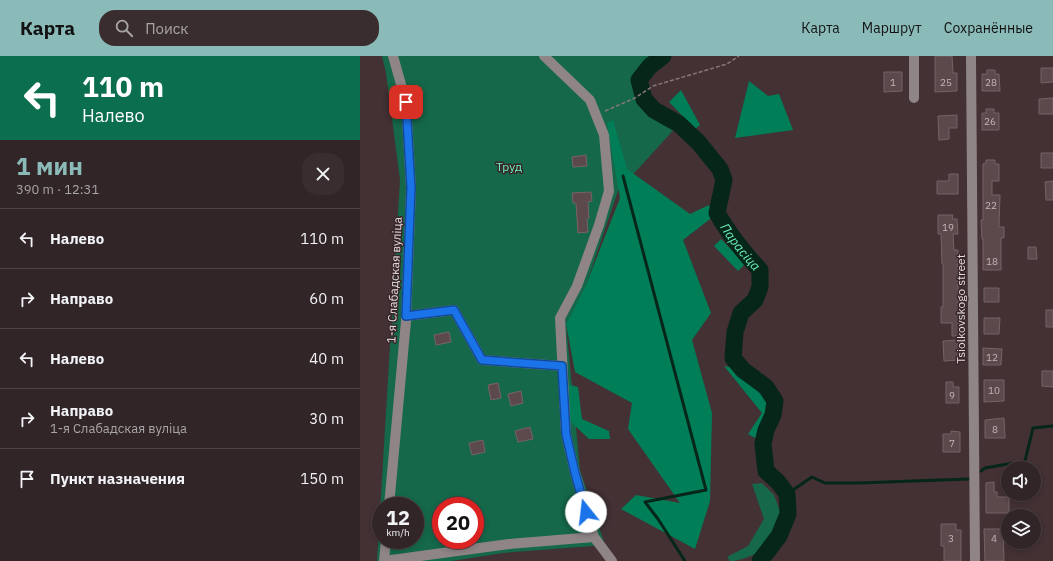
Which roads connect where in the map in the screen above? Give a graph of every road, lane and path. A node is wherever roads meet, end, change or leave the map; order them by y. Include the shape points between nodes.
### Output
1 (393, 56) edge
2 (544, 56) edge
3 (740, 56) edge
4 (914, 56) edge
5 (971, 56) edge
6 (914, 98) dead end
7 (596, 114) junction
8 (406, 316) junction
9 (562, 366) junction
10 (390, 497) edge
11 (594, 537) junction
12 (385, 549) edge
13 (384, 561) edge
14 (612, 561) edge
15 (975, 561) edge

1 - 8 street, 1-я Слабадская вуліца via 406,102 411,188
2 - 7 street via 590,100
3 - 7 path via 727,64 653,86 635,98
4 - 6 street
5 - 15 street, Tsiolkovskogo street
7 - 9 street via 604,135 609,191 577,286 560,318
8 - 9 street via 454,310 482,360
8 - 10 street, 1-я Слабадская вуліца
9 - 11 street via 566,434
11 - 13 street via 509,544
11 - 14 street
12 - 13 street

